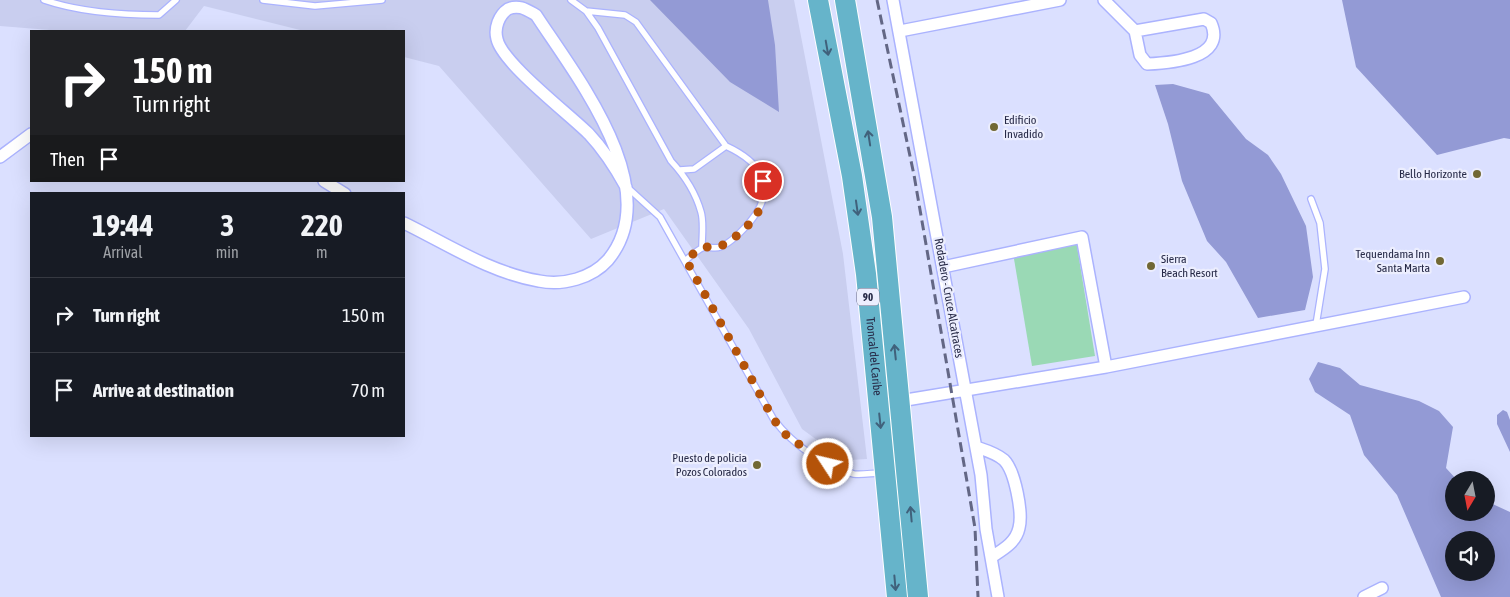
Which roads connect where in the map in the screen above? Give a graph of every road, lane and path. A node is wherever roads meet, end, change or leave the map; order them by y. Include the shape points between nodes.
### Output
1 (44, 0) edge
2 (176, 0) edge
3 (263, 0) edge
4 (382, 0) edge
5 (572, 0) edge
6 (818, 0) edge
7 (845, 0) edge
8 (893, 0) edge
9 (1060, 0) edge
10 (1104, 0) edge
11 (373, 1) edge
12 (586, 10) junction
13 (900, 31) junction
14 (1135, 31) junction
15 (30, 135) edge
16 (726, 146) junction
17 (0, 157) edge
18 (680, 170) junction
19 (326, 182) edge
20 (626, 187) junction
21 (342, 192) edge
22 (1310, 199) dead end
23 (405, 223) edge
24 (702, 247) junction
25 (686, 260) junction
26 (943, 267) junction
27 (1464, 297) dead end
28 (1316, 325) junction
29 (1106, 367) junction
30 (965, 389) junction
31 (900, 402) junction
32 (976, 447) junction
33 (886, 473) junction
34 (993, 556) junction
35 (1382, 588) dead end
36 (896, 597) edge
37 (918, 597) edge
38 (998, 597) edge
39 (1364, 597) edge

1 - 2 lane via 62,6 145,15 160,14
3 - 11 lane via 315,6
4 - 11 lane
5 - 12 lane
6 -> 33 highway, Troncal del Caribe / 90 via 852,176 866,274
31 -> 7 highway, Troncal del Caribe / 90 via 882,217
8 - 13 street, Rodadero - Cruce Alcatraces
9 - 13 street
10 - 14 street
12 - 16 lane via 625,15 636,22
12 - 18 lane via 671,161
13 - 26 street, Rodadero - Cruce Alcatraces
14 - 14 street via 1140,55 1147,64 1170,63 1205,52 1213,38 1211,23 1204,20
15 - 17 street
16 - 18 lane via 694,169
16 - 24 lane via 740,152 760,171 766,192 758,212 742,231 719,248
18 - 24 lane via 702,213
19 - 21 street
20 - 20 street via 608,128 536,15 521,6 502,13 497,39 506,57 589,134 609,158
20 - 23 street via 626,218 614,251 599,270 566,282 540,282 504,272
20 - 25 lane via 660,217
22 - 28 lane via 1320,223 1325,269
24 - 25 lane
25 - 33 lane via 774,420 787,436 828,464 855,474
26 - 29 street via 1082,238
26 - 30 street, Rodadero - Cruce Alcatraces
27 - 28 street
28 - 29 street
29 - 30 street
30 - 31 street
30 - 32 street, Rodadero - Cruce Alcatraces
37 -> 31 highway, Troncal del Caribe / 90
32 - 34 street, Rodadero - Cruce Alcatraces via 986,529
32 - 34 street via 1004,460 1012,471 1018,502 1019,528 1010,544
33 -> 36 highway, Troncal del Caribe / 90
34 - 38 street, Rodadero - Cruce Alcatraces
35 - 39 street

